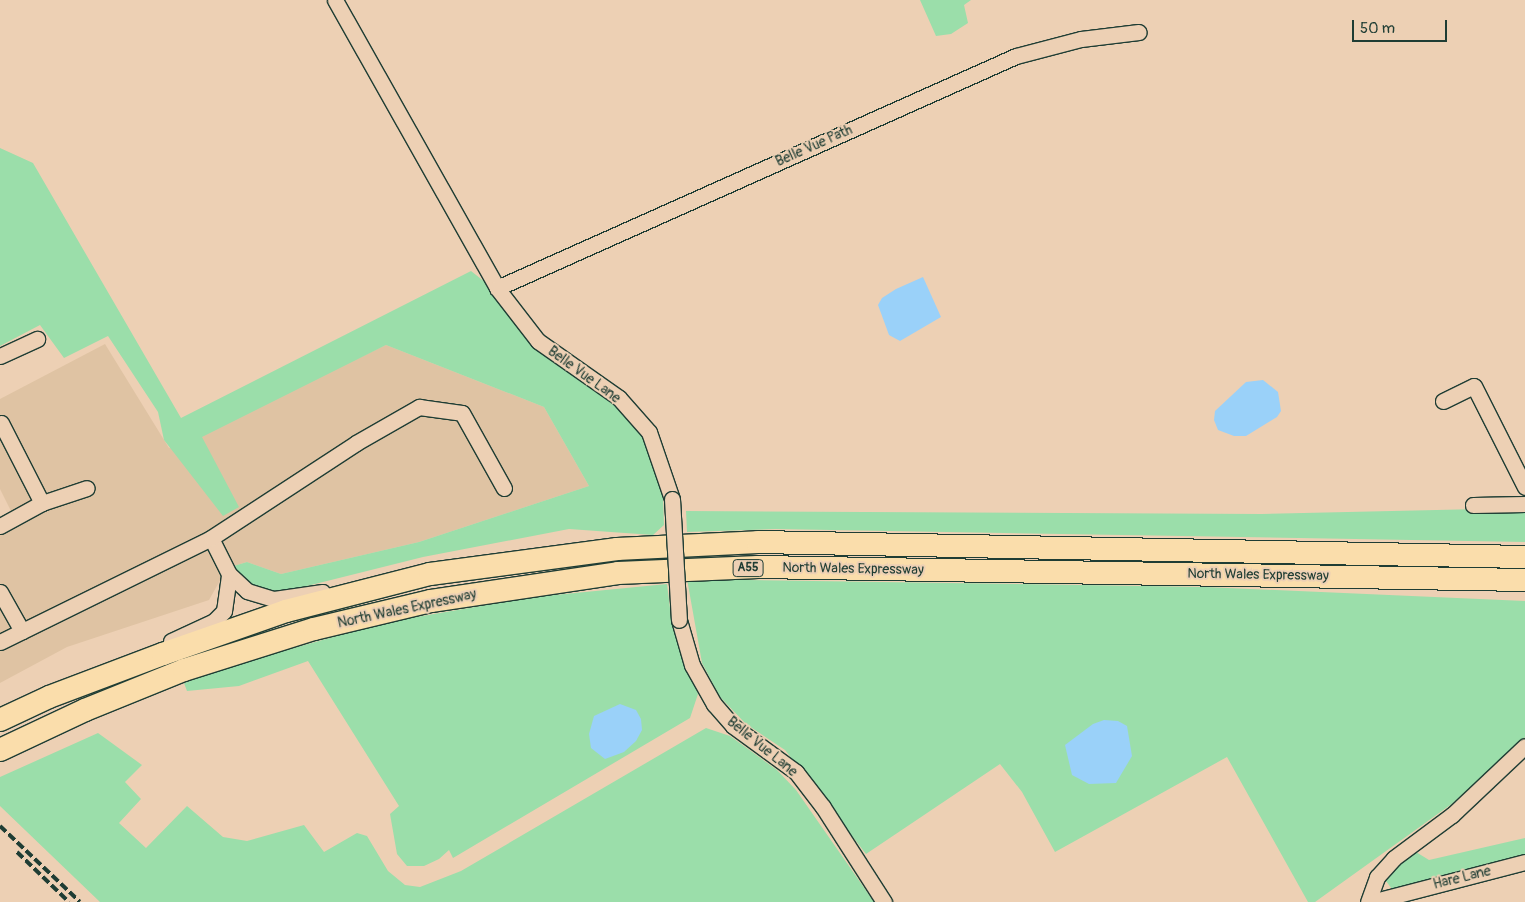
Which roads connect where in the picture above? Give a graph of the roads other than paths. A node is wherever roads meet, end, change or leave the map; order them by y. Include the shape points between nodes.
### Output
1 (335, 0) edge
2 (1139, 32) dead end
3 (497, 288) junction
4 (37, 340) dead end
5 (0, 356) edge
6 (1443, 401) dead end
7 (1, 424) dead end
8 (1525, 487) edge
9 (87, 488) dead end
10 (504, 488) dead end
11 (42, 503) junction
12 (1525, 504) edge
13 (1473, 506) dead end
14 (0, 526) edge
15 (211, 538) junction
16 (1525, 557) edge
17 (229, 574) junction
18 (1525, 580) edge
19 (405, 581) junction
20 (0, 592) edge
21 (22, 631) junction
22 (0, 642) edge
23 (49, 697) junction
24 (0, 720) edge
25 (1525, 746) edge
26 (0, 750) edge
27 (1525, 862) edge
28 (884, 902) edge
29 (1369, 902) edge

1 - 3 street, Belle Vue Lane
2 - 3 street, Belle Vue Path via 1081,39 1016,56
3 - 28 street, Belle Vue Lane, bridge via 538,341 619,398 649,432 672,500 679,620 692,665 714,704 733,726 796,772 823,807
4 - 5 street
6 - 8 street via 1474,386
7 - 11 street
9 - 11 street
10 - 15 street via 462,413 419,407 356,443
11 - 14 street
12 - 13 street
15 - 17 street
15 - 21 street
16 - 19 highway, North Wales Expressway / A55 via 758,542 617,549 430,574
17 - 19 street via 247,591 274,599
17 - 23 street via 228,600 224,611 214,621
18 - 26 highway, North Wales Expressway / A55 via 758,568 618,573 431,601 314,629 184,670 85,710
19 - 23 highway, North Wales Expressway / A55 via 286,611
20 - 21 street
21 - 22 street
23 - 24 highway, North Wales Expressway / A55
25 - 29 street via 1452,815 1394,858 1377,877
27 - 29 street, Hare Lane

